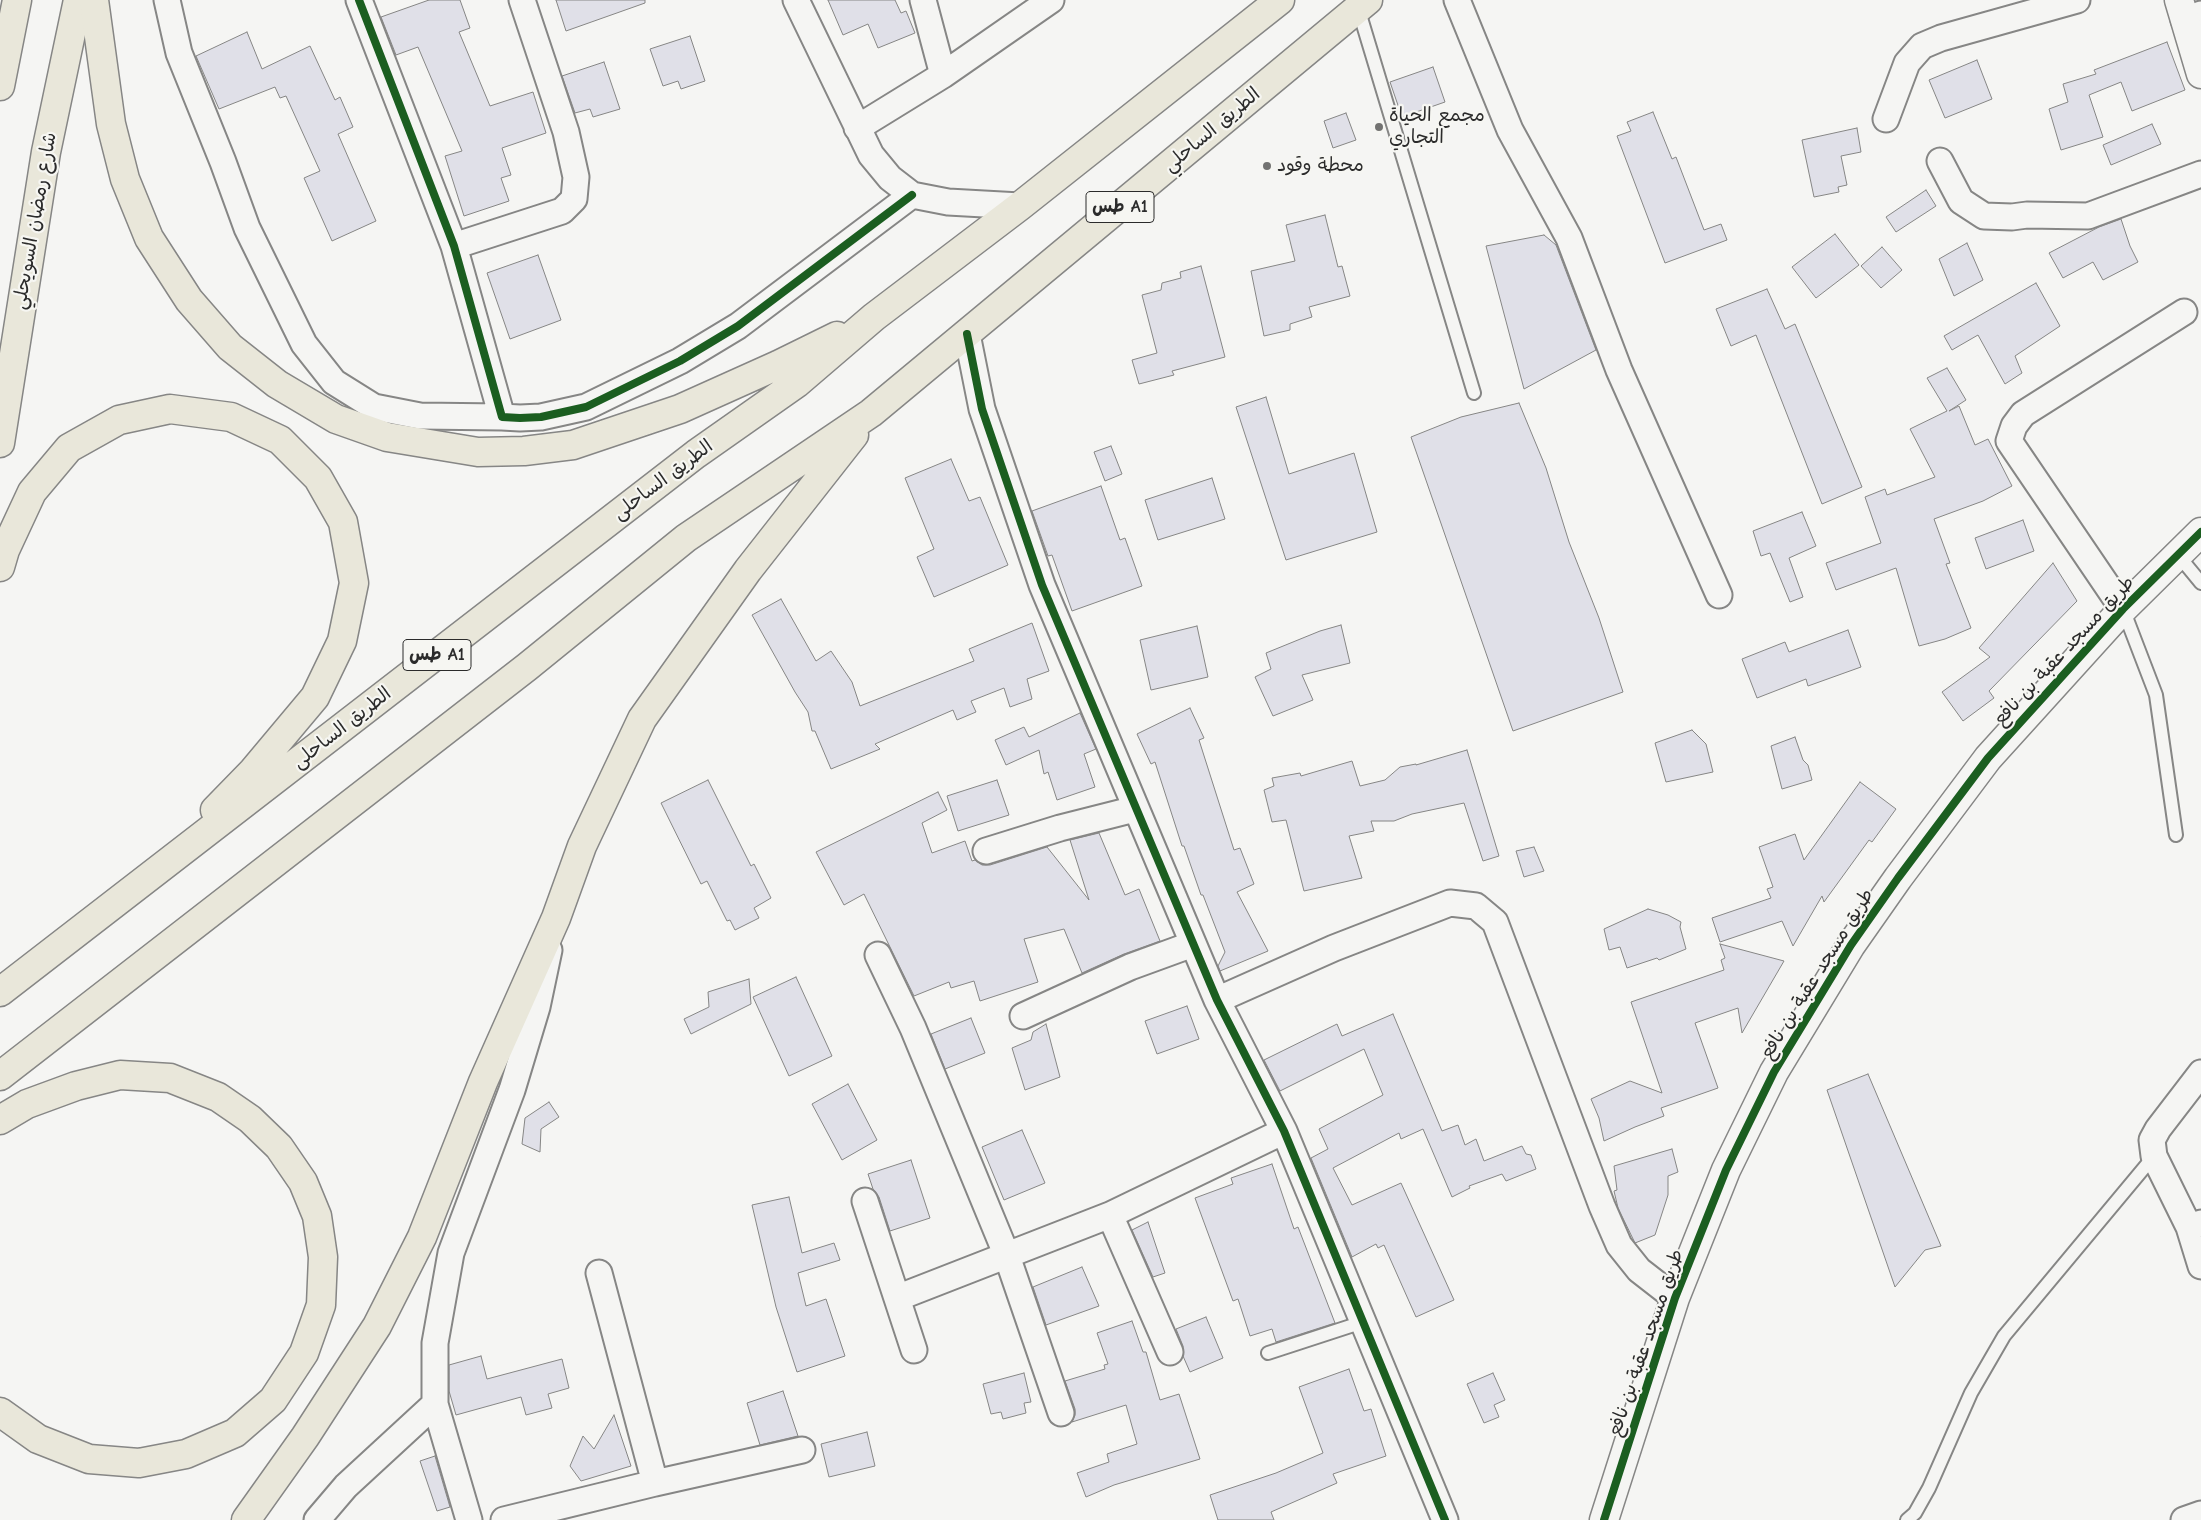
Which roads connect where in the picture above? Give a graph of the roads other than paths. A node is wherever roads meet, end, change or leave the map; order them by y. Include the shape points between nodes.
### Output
1 (17, 0) edge
2 (78, 0) edge
3 (94, 0) edge
4 (167, 0) edge
5 (359, 0) edge
6 (522, 0) edge
7 (796, 0) edge
8 (923, 0) edge
9 (1051, 0) edge
10 (1280, 0) edge
11 (1457, 0) edge
12 (2077, 0) edge
13 (1363, 4) edge
14 (2188, 11) edge
15 (2201, 74) edge
16 (943, 75) junction
17 (0, 86) edge
18 (1886, 119) dead end
19 (857, 128) junction
20 (1940, 161) dead end
21 (2201, 174) edge
22 (912, 195) junction
23 (1020, 206) junction
24 (454, 246) junction
25 (2184, 312) dead end
26 (874, 317) junction
27 (967, 334) junction
28 (1474, 392) dead end
29 (872, 413) junction
30 (502, 416) junction
31 (0, 443) edge
32 (2201, 532) edge
33 (2178, 555) junction
34 (0, 567) edge
35 (2201, 583) edge
36 (1720, 596) dead end
37 (2123, 610) junction
38 (1135, 809) junction
39 (2176, 835) dead end
40 (986, 851) dead end
41 (141, 885) junction
42 (556, 918) junction
43 (1193, 944) junction
44 (878, 954) dead end
45 (0, 992) edge
46 (1217, 1000) junction
47 (1023, 1016) dead end
48 (2201, 1073) edge
49 (0, 1076) edge
50 (0, 1120) edge
51 (1284, 1131) junction
52 (2154, 1156) junction
53 (865, 1201) dead end
54 (1110, 1215) junction
55 (2195, 1225) edge
56 (1007, 1256) junction
57 (2201, 1266) edge
58 (599, 1273) dead end
59 (897, 1298) junction
60 (1675, 1298) junction
61 (1363, 1322) junction
62 (914, 1350) dead end
63 (1170, 1352) dead end
64 (1268, 1352) dead end
65 (435, 1404) junction
66 (0, 1412) edge
67 (1061, 1414) dead end
68 (802, 1450) dead end
69 (655, 1483) junction
70 (2201, 1514) edge
71 (246, 1520) edge
72 (317, 1520) edge
73 (469, 1520) edge
74 (504, 1520) edge
75 (1445, 1520) edge
76 (1604, 1520) edge
77 (1906, 1520) edge
78 (2184, 1520) edge

1 - 17 main road
2 - 31 main road, شارع رمضان السويحلي via 46,152
3 - 26 main road via 111,124 125,179 149,238 189,300 230,347 277,384 336,419 388,437 478,452 524,452 572,445 680,409
4 - 30 street via 178,53 224,162 247,228 304,344 334,382 374,407 420,416
5 - 24 street
6 - 24 street via 566,132 576,177 574,198 562,211
7 - 19 street
8 - 16 street
9 - 16 street
10 - 23 main road, طس A1
11 - 36 street via 1510,130 1569,238 1618,370
12 - 18 street via 1922,46 1907,63
13 - 27 main road, الطريق الساحلي / طس A1
13 - 28 lane
14 - 15 street
16 - 19 street
19 - 22 street via 871,155 890,178
20 - 21 street via 1962,201 1984,216 2088,216
22 - 23 street via 948,202
22 - 30 street via 738,326 680,361 586,407 541,417
23 - 26 main road, طس A1
24 - 30 street
25 - 37 street via 2023,414 2009,441
26 - 41 main road, الطريق الساحلى / طس A1 via 797,384 696,454
27 - 29 main road, الطريق الساحلي / طس A1
27 - 38 street via 982,409 1042,586
29 - 42 main road via 748,570 642,719 582,846
29 - 49 main road, طس A1 via 686,538 527,667
32 - 33 street, طريق مسجد عقبة بن نافع
33 - 35 lane
33 - 37 street, طريق مسجد عقبة بن نافع
34 - 41 main road via 4,550 32,492 69,448 119,420 170,409 231,417 280,440 318,478 343,522 354,583 342,641 315,697 253,771
37 - 39 lane via 2156,695
37 - 60 street, طريق مسجد عقبة بن نافع via 1988,758 1851,945 1774,1072 1726,1170
38 - 40 street
38 - 43 street
41 - 45 main road, الطريق الساحلى / طس A1
42 - 65 street via 537,1007 512,1090 452,1253 435,1343
42 - 71 main road via 484,1082 422,1237 377,1326
43 - 46 street
43 - 47 street via 1130,967
44 - 56 street via 913,1028
46 - 51 street
46 - 60 street via 1334,948 1450,903 1476,906 1495,922 1619,1245 1638,1270
48 - 52 street via 2158,1129 2152,1140
50 - 66 main road via 27,1104 76,1086 120,1075 170,1078 218,1097 250,1119 279,1147 303,1182 317,1216 323,1257 321,1305 304,1353 273,1400 235,1432 186,1454 140,1462 89,1458 38,1439
51 - 54 street
51 - 61 street
52 - 55 street
52 - 77 lane via 2004,1336 1971,1393 1915,1513
53 - 59 street
54 - 56 street
54 - 63 street
55 - 57 street
56 - 59 street
56 - 67 street
58 - 69 street
59 - 62 street
60 - 76 street, طريق مسجد عقبة بن نافع
61 - 64 lane
61 - 75 street
65 - 72 street via 346,1486
65 - 73 street
68 - 69 street
69 - 74 street
70 - 78 street

